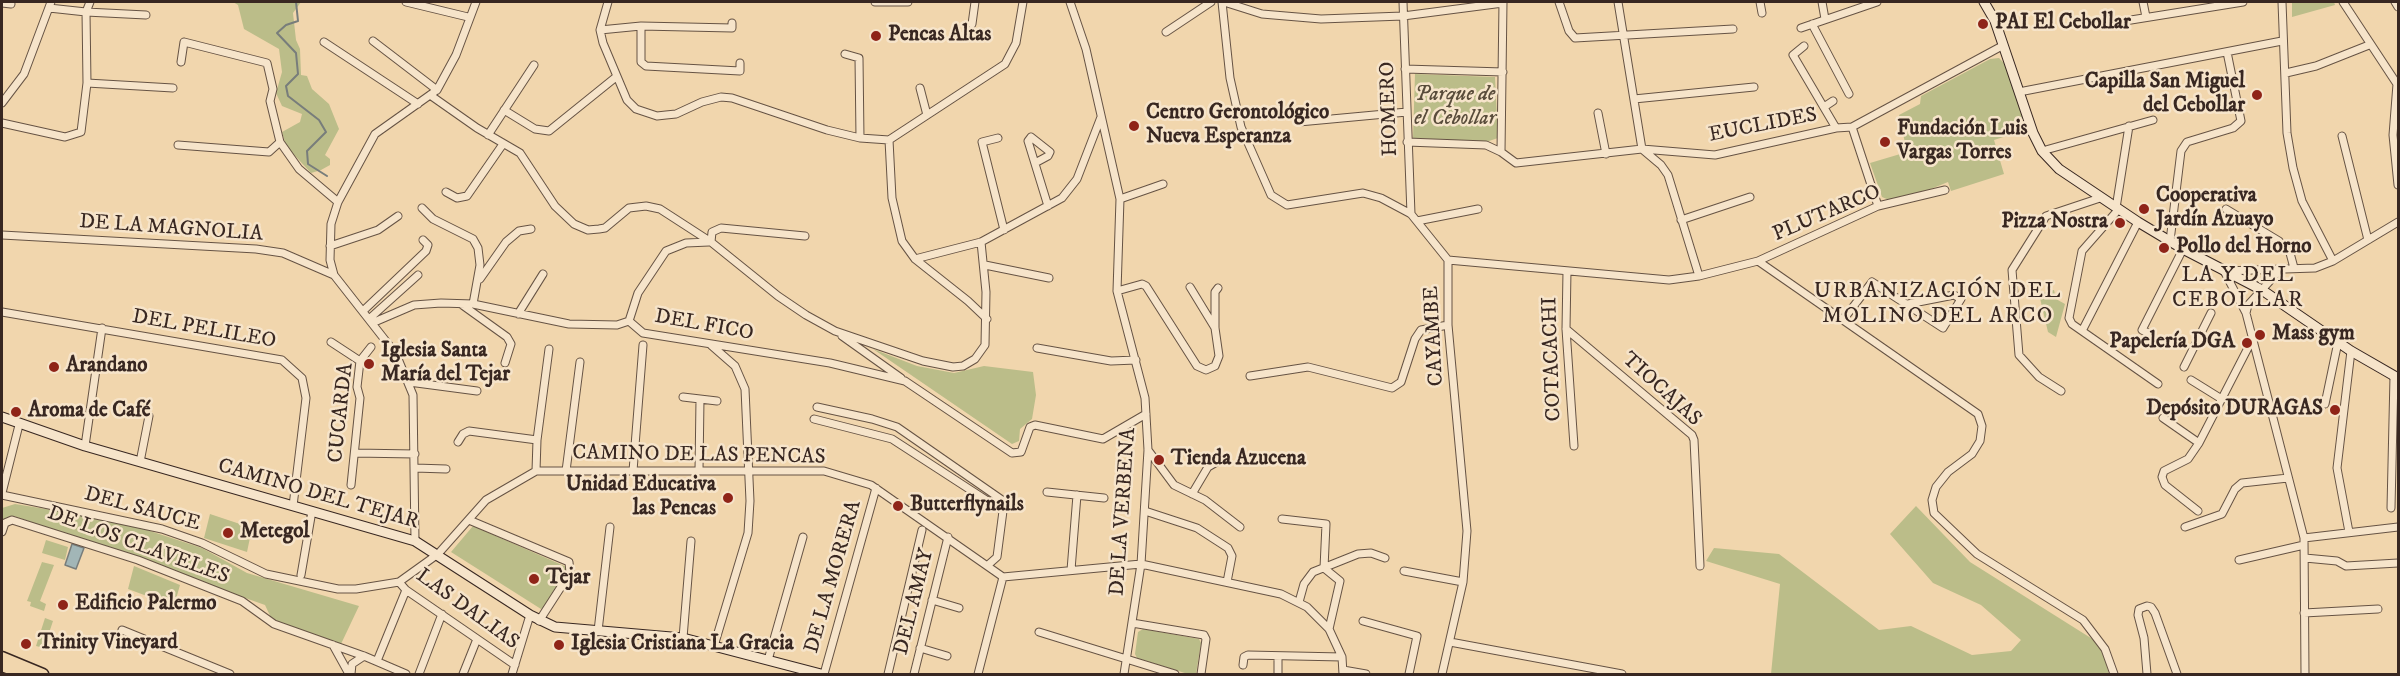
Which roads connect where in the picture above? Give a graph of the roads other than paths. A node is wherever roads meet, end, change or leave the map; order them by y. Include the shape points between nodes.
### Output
1 (90, 2) edge
2 (406, 2) edge
3 (476, 2) edge
4 (608, 2) edge
5 (875, 2) edge
6 (908, 2) edge
7 (975, 2) edge
8 (1023, 2) edge
9 (1070, 2) edge
10 (1211, 2) edge
11 (1223, 2) edge
12 (1403, 2) edge
13 (1503, 2) edge
14 (1559, 2) edge
15 (1618, 2) edge
16 (1760, 2) edge
17 (1822, 2) edge
18 (1877, 2) edge
19 (1984, 2) edge
20 (2143, 2) edge
21 (2243, 2) edge
22 (2282, 2) edge
23 (2343, 2) edge
24 (2395, 2) edge
25 (2, 3) edge
26 (11, 4) dead end
27 (50, 5) edge
28 (2398, 7) edge
29 (86, 12) junction
30 (1762, 13) dead end
31 (146, 15) dead end
32 (468, 16) junction
33 (1403, 16) junction
34 (2146, 17) junction
35 (1825, 19) junction
36 (2132, 20) dead end
37 (732, 23) dead end
38 (972, 24) dead end
39 (1812, 24) junction
40 (641, 26) junction
41 (1733, 28) dead end
42 (1801, 28) dead end
43 (600, 30) junction
44 (1166, 32) dead end
45 (1625, 36) junction
46 (373, 41) dead end
47 (2282, 41) junction
48 (324, 42) dead end
49 (2369, 45) junction
50 (1804, 46) dead end
51 (2002, 46) junction
52 (2227, 52) junction
53 (845, 54) dead end
54 (181, 62) dead end
55 (740, 63) dead end
56 (534, 65) dead end
57 (1405, 69) junction
58 (1503, 72) junction
59 (2286, 74) junction
60 (616, 77) junction
61 (87, 83) junction
62 (2398, 85) edge
63 (1754, 87) dead end
64 (173, 88) dead end
65 (920, 88) dead end
66 (437, 90) junction
67 (2019, 92) junction
68 (1848, 94) dead end
69 (430, 95) junction
70 (1634, 99) junction
71 (1833, 101) dead end
72 (2, 103) edge
73 (418, 104) junction
74 (1824, 107) junction
75 (504, 110) junction
76 (1407, 112) junction
77 (1598, 113) dead end
78 (927, 115) junction
79 (1101, 117) junction
80 (2153, 120) dead end
81 (1299, 122) dead end
82 (2, 123) edge
83 (2129, 126) junction
84 (1852, 127) junction
85 (1836, 128) junction
86 (488, 135) junction
87 (2342, 136) dead end
88 (860, 138) junction
89 (998, 138) dead end
90 (889, 140) junction
91 (280, 142) junction
92 (1407, 142) junction
93 (503, 144) junction
94 (178, 145) dead end
95 (1642, 149) junction
96 (2042, 151) junction
97 (1501, 152) junction
98 (1606, 154) junction
99 (1035, 163) dead end
100 (1163, 184) dead end
101 (2398, 184) edge
102 (1945, 190) dead end
103 (447, 192) dead end
104 (1750, 197) dead end
105 (2100, 198) junction
106 (1120, 199) junction
107 (338, 202) junction
108 (1048, 206) junction
109 (1878, 206) junction
110 (422, 208) dead end
111 (1478, 209) dead end
112 (2117, 209) junction
113 (2226, 209) dead end
114 (1411, 214) junction
115 (398, 216) dead end
116 (1681, 220) junction
117 (1418, 221) junction
118 (2138, 222) junction
119 (2398, 222) edge
120 (531, 230) dead end
121 (1004, 230) junction
122 (2, 235) edge
123 (805, 236) dead end
124 (423, 240) dead end
125 (2368, 240) junction
126 (2170, 241) junction
127 (711, 242) junction
128 (981, 242) junction
129 (330, 246) junction
130 (2183, 249) junction
131 (915, 259) junction
132 (1448, 261) junction
133 (1758, 261) junction
134 (2333, 261) junction
135 (985, 266) junction
136 (2294, 268) junction
137 (1567, 271) junction
138 (2224, 271) junction
139 (2279, 271) junction
140 (543, 274) dead end
141 (334, 275) junction
142 (418, 275) dead end
143 (1699, 276) junction
144 (1049, 278) dead end
145 (477, 284) junction
146 (1190, 287) dead end
147 (1218, 288) dead end
148 (2262, 290) junction
149 (1117, 291) junction
150 (461, 304) junction
151 (473, 304) junction
152 (1908, 304) junction
153 (363, 311) junction
154 (2, 312) edge
155 (2211, 313) dead end
156 (2246, 313) junction
157 (518, 314) junction
158 (987, 319) junction
159 (1843, 320) junction
160 (371, 321) junction
161 (629, 321) junction
162 (1448, 325) junction
163 (1215, 327) junction
164 (102, 328) junction
165 (1566, 329) junction
166 (835, 331) junction
167 (2082, 331) junction
168 (2148, 333) dead end
169 (331, 342) dead end
170 (2251, 342) junction
171 (2338, 342) junction
172 (709, 343) junction
173 (643, 345) dead end
174 (371, 347) dead end
175 (1037, 348) dead end
176 (549, 349) dead end
177 (2352, 351) junction
178 (1136, 360) junction
179 (360, 361) junction
180 (580, 362) dead end
181 (505, 363) dead end
182 (2184, 367) dead end
183 (1250, 376) dead end
184 (2396, 377) edge
185 (2191, 380) dead end
186 (905, 381) junction
187 (409, 382) junction
188 (2158, 384) dead end
189 (477, 391) dead end
190 (2061, 391) dead end
191 (683, 397) dead end
192 (2220, 398) junction
193 (700, 399) junction
194 (717, 401) dead end
195 (2325, 405) dead end
196 (817, 407) dead end
197 (1146, 414) junction
198 (149, 416) dead end
199 (2, 417) edge
200 (2163, 418) dead end
201 (814, 419) dead end
202 (19, 425) junction
203 (537, 440) junction
204 (458, 442) dead end
205 (2199, 443) junction
206 (85, 446) junction
207 (1574, 446) dead end
208 (1148, 450) junction
209 (355, 453) junction
210 (415, 454) junction
211 (1220, 460) dead end
212 (140, 462) junction
213 (415, 468) junction
214 (446, 469) dead end
215 (748, 469) junction
216 (699, 470) junction
217 (536, 471) junction
218 (566, 471) junction
219 (633, 471) junction
220 (2288, 478) junction
221 (351, 485) dead end
222 (876, 488) junction
223 (1047, 492) dead end
224 (2, 494) edge
225 (1192, 494) junction
226 (1077, 495) junction
227 (1104, 498) dead end
228 (293, 506) junction
229 (2391, 508) dead end
230 (1144, 510) junction
231 (312, 511) junction
232 (1003, 511) junction
233 (2199, 511) dead end
234 (1282, 519) dead end
235 (469, 520) junction
236 (2398, 526) edge
237 (610, 527) dead end
238 (1240, 527) dead end
239 (2185, 527) dead end
240 (922, 530) dead end
241 (2, 532) edge
242 (2349, 532) junction
243 (803, 537) dead end
244 (948, 537) junction
245 (415, 541) junction
246 (691, 541) dead end
247 (2304, 541) junction
248 (438, 554) junction
249 (1385, 558) dead end
250 (2305, 558) junction
251 (2239, 560) dead end
252 (2398, 563) edge
253 (1141, 564) junction
254 (988, 566) junction
255 (1700, 566) dead end
256 (1324, 568) junction
257 (1071, 570) junction
258 (1404, 571) dead end
259 (301, 575) dead end
260 (1003, 577) junction
261 (399, 582) junction
262 (1227, 582) junction
263 (1463, 582) junction
264 (406, 590) junction
265 (932, 600) junction
266 (1299, 602) junction
267 (959, 608) dead end
268 (2378, 609) dead end
269 (442, 614) junction
270 (2304, 614) junction
271 (530, 615) junction
272 (539, 621) junction
273 (1363, 621) dead end
274 (1132, 623) junction
275 (1329, 629) junction
276 (122, 630) dead end
277 (598, 631) junction
278 (1039, 632) dead end
279 (682, 638) junction
280 (477, 639) junction
281 (1450, 642) junction
282 (333, 645) junction
283 (714, 646) junction
284 (920, 648) junction
285 (364, 656) junction
286 (947, 656) dead end
287 (1278, 656) junction
288 (2, 657) edge
289 (1342, 657) junction
290 (768, 660) junction
291 (377, 661) junction
292 (1126, 661) junction
293 (515, 665) junction
294 (1243, 665) dead end
295 (2, 666) edge
296 (1343, 672) edge
297 (23, 675) edge
298 (43, 675) edge
299 (230, 675) edge
300 (350, 675) edge
301 (406, 675) edge
302 (419, 675) edge
303 (463, 675) edge
304 (512, 675) edge
305 (822, 675) edge
306 (888, 675) edge
307 (914, 675) edge
308 (978, 675) edge
309 (1124, 675) edge
310 (1175, 675) edge
311 (1202, 675) edge
312 (1278, 675) edge
313 (1366, 675) edge
314 (1409, 675) edge
315 (1442, 675) edge
316 (1622, 675) edge
317 (2114, 675) edge
318 (2147, 675) edge
319 (2177, 675) edge
320 (2306, 675) edge

1 - 29 street
2 - 32 street
3 - 32 street
4 - 43 street
5 - 6 street
7 - 38 street
8 - 78 street via 1016,43 1005,64
9 - 79 street, DE LA VERBENA via 1086,49
10 - 44 street
11 - 33 street via 1284,17
11 - 114 street, CAYAMBE via 1230,78 1241,127 1270,195 1287,205 1363,194 1381,198
12 - 33 street, HOMERO
13 - 33 street
13 - 58 street
14 - 45 street via 1575,38
15 - 45 street
16 - 30 street
17 - 35 street
18 - 35 street
19 - 51 street
20 - 34 street
21 - 34 street
22 - 47 street
23 - 49 street
24 - 28 street
25 - 26 street
27 - 29 street
27 - 72 street via 24,74
29 - 31 street
29 - 61 street
32 - 66 street via 459,49
33 - 57 street, HOMERO
34 - 36 street
35 - 39 street
37 - 40 street via 732,28
39 - 42 street
39 - 68 street
40 - 43 street
40 - 55 street via 641,62 646,66 740,71
41 - 45 street
43 - 60 street
45 - 70 street
46 - 66 street
47 - 52 street
47 - 59 street
48 - 73 street
49 - 59 street
49 - 62 street
50 - 74 street via 1793,55
51 - 67 street
51 - 84 street, EUCLIDES
52 - 67 street
52 - 126 street via 2240,109 2239,125 2187,142 2181,151
53 - 88 street via 859,58
54 - 91 street via 184,42 267,63 273,89 270,101
56 - 75 street
57 - 58 street
57 - 76 street, HOMERO
58 - 97 street
59 - 134 street via 2287,133 2293,168 2302,201
60 - 75 street via 549,131 535,129
60 - 88 street via 630,105 644,113 676,114 702,102 732,98
61 - 64 street
61 - 82 street via 84,124 74,136
62 - 101 street via 2393,135
63 - 70 street
65 - 78 street
66 - 69 street
67 - 96 street
69 - 73 street
69 - 86 street
70 - 95 street
71 - 74 street
73 - 107 street via 375,134
74 - 85 street
75 - 86 street
76 - 81 street
76 - 92 street, HOMERO
77 - 98 street
78 - 90 street
79 - 106 street, DE LA VERBENA
79 - 108 street via 1077,179 1062,198
80 - 83 street
83 - 96 street
83 - 112 street
84 - 85 street, EUCLIDES
84 - 109 street
85 - 95 street, EUCLIDES via 1715,155
86 - 93 street
87 - 125 street
88 - 90 street
89 - 121 street via 982,142
90 - 131 street via 892,198 902,241
91 - 94 street via 269,152
91 - 107 street via 299,169
92 - 97 street, EUCLIDES via 1485,145
92 - 114 street, HOMERO
93 - 103 street via 467,196 458,198
93 - 127 street via 525,158 555,206 579,227 605,228 629,208 646,206 670,213
95 - 98 street, EUCLIDES
95 - 116 street via 1668,175
96 - 105 street via 2059,169
97 - 98 street, EUCLIDES via 1516,163
99 - 108 street
100 - 106 street
102 - 109 street, PLUTARCO
104 - 116 street
105 - 112 street
105 - 190 street via 2046,216 2012,270 2019,355 2039,377
106 - 149 street, DE LA VERBENA
107 - 129 street
108 - 121 street
109 - 133 street, PLUTARCO
110 - 145 street via 433,219 473,239 480,265
111 - 117 street
112 - 118 street
112 - 167 street via 2082,251 2069,318
113 - 136 street via 2279,241 2290,253
114 - 117 street, CAYAMBE
115 - 129 street via 378,230
116 - 143 street
117 - 132 street, CAYAMBE
118 - 126 street
118 - 167 street
119 - 125 street
120 - 145 street via 519,231 506,242
121 - 128 street
122 - 141 street, DE LA MAGNOLIA via 256,249 283,254
123 - 127 street via 721,228 712,232
124 - 153 street via 428,245 426,251
125 - 134 street
126 - 130 street
127 - 161 street via 686,243 666,251 638,293
127 - 166 street via 778,296
128 - 131 street
128 - 135 street
129 - 141 street
130 - 138 street
130 - 168 street via 2142,330
131 - 158 street
132 - 137 street
132 - 162 street, CAYAMBE
133 - 143 street, PLUTARCO
133 - 159 street
134 - 136 street via 2315,268
135 - 144 street
135 - 158 street
136 - 139 street
137 - 143 street via 1669,280
137 - 165 street, COTACACHI
138 - 139 street
138 - 148 street
138 - 156 street
139 - 148 street
140 - 157 street
141 - 153 street
142 - 160 street
145 - 151 street
146 - 163 street
147 - 163 street
148 - 156 street
148 - 171 street
149 - 163 street via 1146,286 1201,369 1211,368 1219,359
149 - 178 street, DE LA VERBENA
150 - 151 street, DEL FICO
150 - 160 street, DEL FICO via 414,305
150 - 181 street via 507,337 511,344
151 - 157 street, DEL FICO
152 - 152 street via 1943,328 1961,299 1954,295
152 - 159 street via 1872,282
153 - 160 street
154 - 164 street, DEL PELILEO
155 - 182 street
156 - 170 street
157 - 161 street, DEL FICO via 569,324 617,325
158 - 166 street via 987,338 981,352 970,363 953,367 923,361
159 - 317 street via 1978,414 1982,426 1980,441 1972,454 1948,472 1936,488 1932,500 1934,513 1977,554 2083,620 2105,649
160 - 187 street via 396,354
161 - 172 street, DEL FICO via 643,333
162 - 183 street via 1421,330 1401,382 1392,388 1308,367
162 - 263 street, CAYAMBE via 1465,491
164 - 206 street
164 - 228 street, DEL PELILEO via 282,360 294,369 302,378 306,399
165 - 207 street, COTACACHI
165 - 255 street, TIOCAJAS via 1692,435
166 - 186 street
167 - 188 street
169 - 179 street
170 - 192 street
170 - 220 street
171 - 177 street
171 - 195 street
172 - 186 street, DEL FICO
172 - 215 street via 729,359 745,389
173 - 219 street
174 - 179 street, CUCARDA
175 - 178 street via 1111,361
176 - 203 street
177 - 184 street
177 - 242 street via 2337,468
178 - 197 street, DE LA VERBENA via 1143,381
179 - 209 street, CUCARDA
180 - 218 street
184 - 229 street
185 - 192 street
186 - 197 street, DEL FICO via 1017,454 1032,426 1106,438
187 - 189 street
187 - 210 street via 414,405
191 - 193 street
192 - 205 street
193 - 194 street
193 - 216 street
196 - 232 street via 897,427 1005,502 1007,509
197 - 208 street, DE LA VERBENA
198 - 212 street
199 - 202 street, CAMINO DEL TEJAR
200 - 205 street
201 - 232 street via 892,439
202 - 206 street, CAMINO DEL TEJAR
202 - 224 street
203 - 204 street via 469,431
203 - 217 street
205 - 233 street via 2188,459 2164,471 2164,483
206 - 212 street, CAMINO DEL TEJAR
208 - 225 street via 1174,485
208 - 230 street, DE LA VERBENA
209 - 210 street
209 - 221 street, CUCARDA
210 - 213 street
211 - 225 street via 1208,467
212 - 228 street, CAMINO DEL TEJAR
213 - 214 street
213 - 245 street
215 - 216 street, CAMINO DE LAS PENCAS
215 - 222 street, CAMINO DE LAS PENCAS via 824,471
215 - 283 street via 748,533
216 - 219 street, CAMINO DE LAS PENCAS
217 - 218 street, CAMINO DE LAS PENCAS
217 - 235 street via 486,500
218 - 219 street, CAMINO DE LAS PENCAS
220 - 239 street via 2242,483 2231,493 2222,514
220 - 247 street
222 - 244 street, CAMINO DE LAS PENCAS
222 - 305 street, DE LA MORERA
223 - 226 street
224 - 261 street, DEL SAUCE via 162,529 202,543 266,574 292,581 356,590
225 - 238 street
226 - 227 street
226 - 257 street
228 - 231 street, CAMINO DEL TEJAR
230 - 253 street, DE LA VERBENA
230 - 262 street via 1197,528 1227,548 1232,556
231 - 245 street, CAMINO DEL TEJAR
231 - 259 street
232 - 254 street via 997,557
234 - 256 street via 1326,524
235 - 248 street
235 - 272 street via 569,562 570,573
236 - 242 street
237 - 277 street
240 - 306 street
241 - 282 street, DE LOS CLAVELES via 5,523 12,520 138,560 242,601 274,624
242 - 247 street
243 - 290 street
244 - 254 street, CAMINO DE LAS PENCAS
244 - 265 street, DEL AMAY
245 - 248 street, CAMINO DEL TEJAR
246 - 279 street
247 - 250 street
247 - 251 street
248 - 261 street, DEL SAUCE
248 - 271 street, CAMINO DEL TEJAR
249 - 256 street via 1365,553
250 - 252 street via 2337,561 2346,566
250 - 270 street
253 - 257 street
253 - 262 street
253 - 274 street, DE LA VERBENA
254 - 260 street, CAMINO DE LAS PENCAS
256 - 266 street via 1308,575
256 - 275 street via 1340,581
257 - 260 street
258 - 263 street
260 - 308 street
261 - 264 street, LAS DALIAS
262 - 266 street
263 - 281 street, CAYAMBE
264 - 269 street, LAS DALIAS
264 - 291 street
265 - 267 street
265 - 284 street, DEL AMAY
266 - 275 street
268 - 270 street
269 - 280 street, LAS DALIAS
269 - 302 street
270 - 320 street
271 - 272 street, CAMINO DEL TEJAR
271 - 293 street
272 - 277 street, CAMINO DEL TEJAR via 569,630
273 - 314 street via 1417,636
274 - 292 street, DE LA VERBENA
274 - 311 street via 1204,635
275 - 289 street
276 - 299 street
277 - 279 street, CAMINO DEL TEJAR
278 - 292 street
279 - 283 street, CAMINO DEL TEJAR
280 - 293 street, LAS DALIAS
280 - 303 street
281 - 315 street, CAYAMBE
281 - 316 street
282 - 285 street
282 - 300 street
283 - 290 street, CAMINO DEL TEJAR
284 - 286 street
284 - 307 street, DEL AMAY
285 - 291 street
285 - 300 street via 352,664
287 - 289 street
287 - 294 street via 1248,654
287 - 312 street
288 - 298 main road
289 - 296 street
290 - 305 street, CAMINO DEL TEJAR
291 - 301 street
292 - 309 street, DE LA VERBENA
292 - 310 street
293 - 304 street
295 - 297 main road
296 - 313 street
318 - 319 street via 2138,615 2144,606 2155,613

